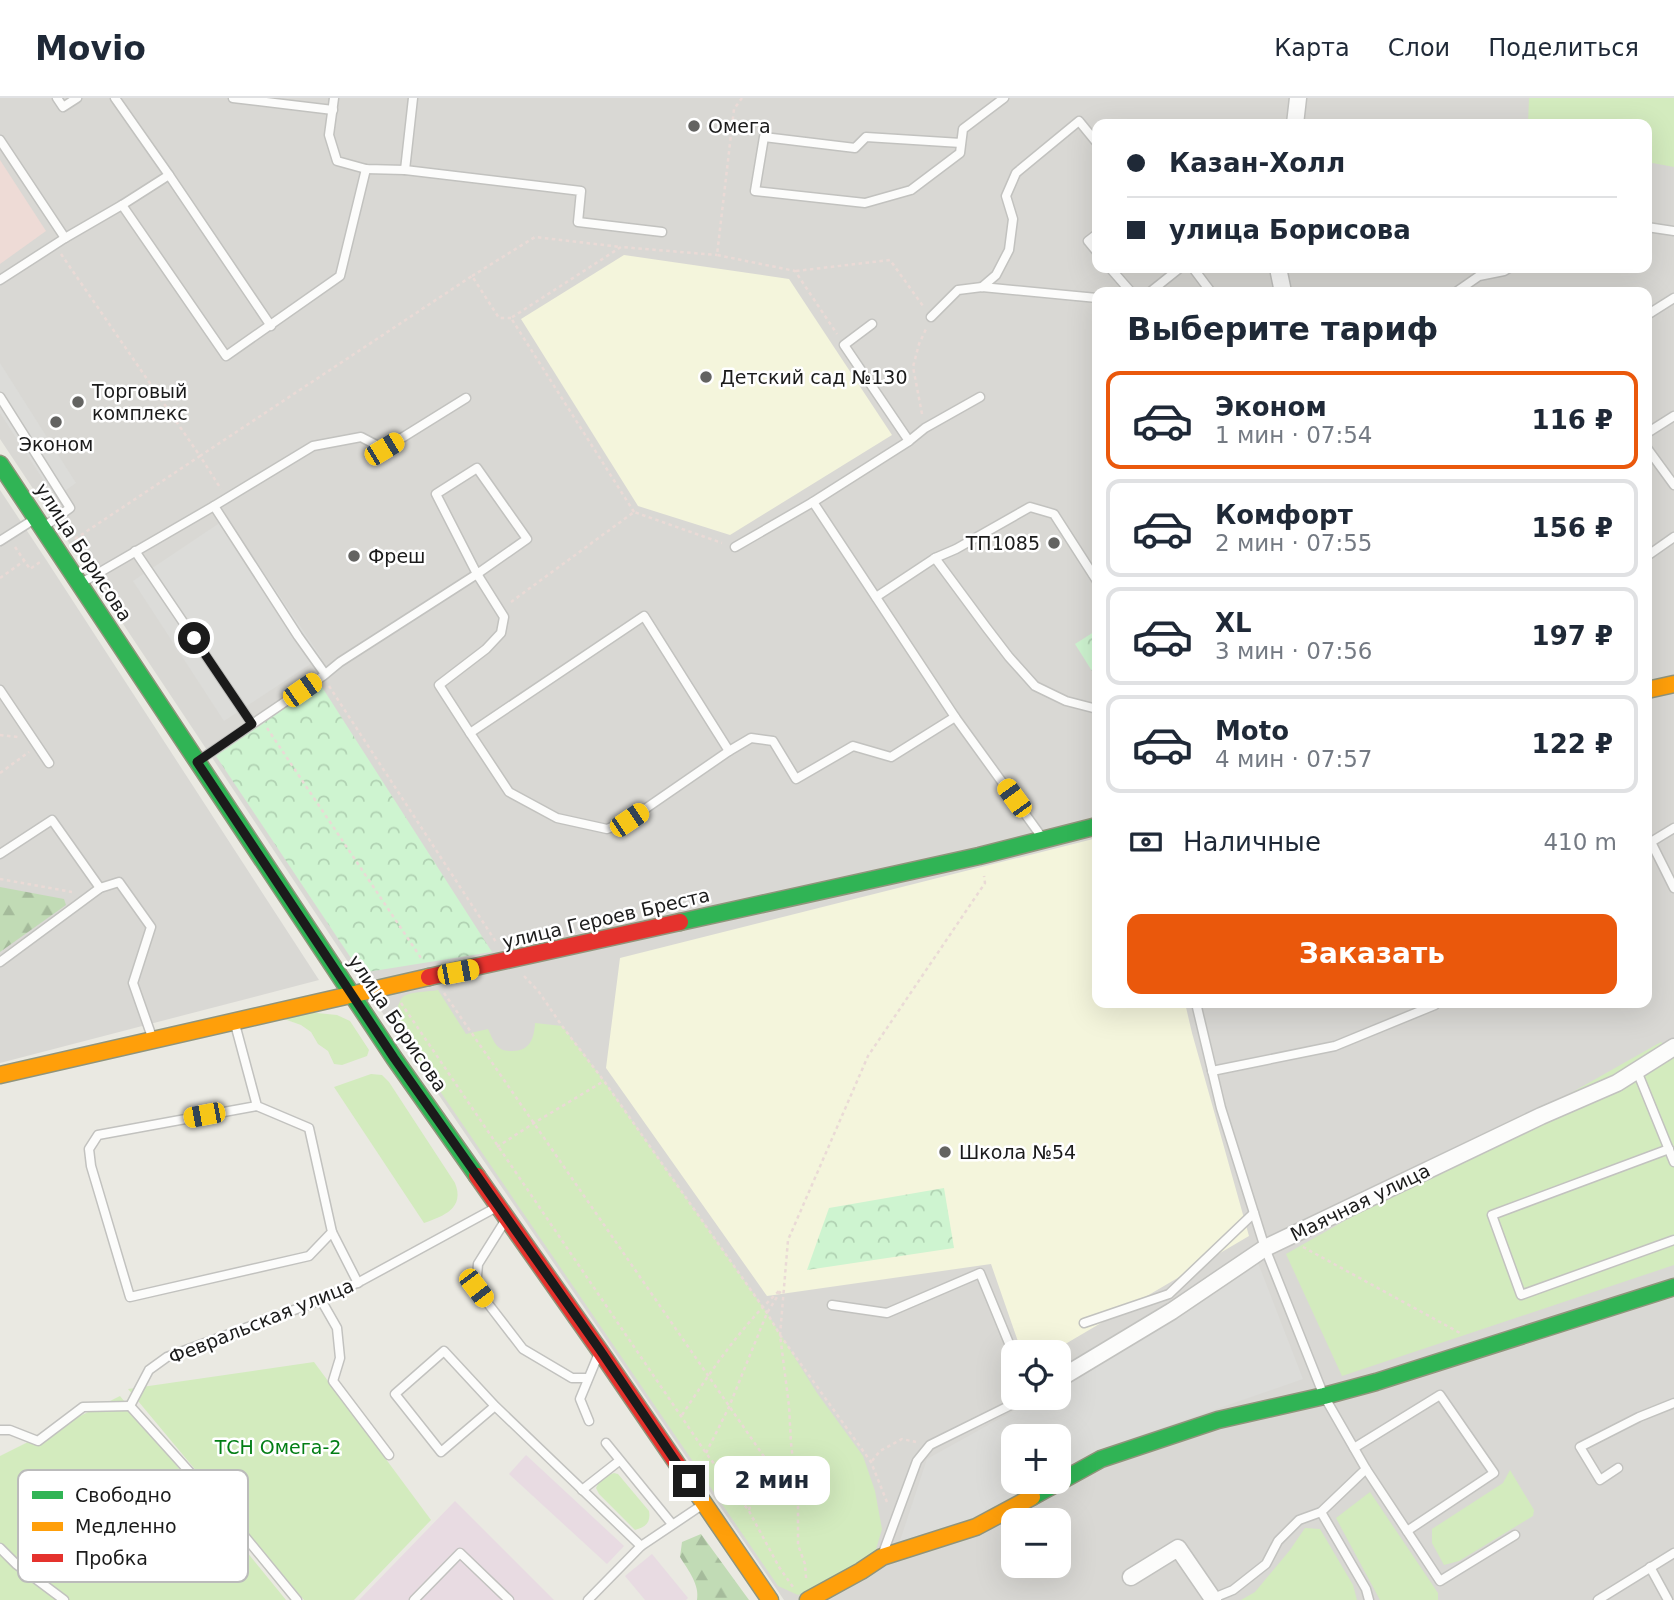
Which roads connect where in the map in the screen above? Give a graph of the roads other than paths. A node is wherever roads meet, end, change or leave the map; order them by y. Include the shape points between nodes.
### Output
1 (57, 98) edge
2 (77, 98) edge
3 (115, 98) edge
4 (233, 98) edge
5 (334, 98) edge
6 (413, 98) edge
7 (1004, 98) edge
8 (1298, 98) edge
9 (333, 110) junction
10 (1296, 119) edge
11 (1092, 138) edge
12 (0, 140) edge
13 (961, 143) junction
14 (366, 169) junction
15 (405, 170) junction
16 (169, 175) junction
17 (122, 205) junction
18 (1652, 228) edge
19 (1674, 231) edge
20 (662, 232) dead end
21 (65, 238) junction
22 (1114, 273) edge
23 (1174, 273) edge
24 (1494, 273) edge
25 (0, 279) edge
26 (982, 287) junction
27 (1127, 287) edge
28 (1156, 287) edge
29 (1464, 287) edge
30 (1092, 298) edge
31 (1674, 298) edge
32 (1652, 313) edge
33 (931, 317) road end
34 (872, 324) dead end
35 (271, 326) junction
36 (0, 397) edge
37 (980, 397) dead end
38 (466, 398) dead end
39 (1674, 416) edge
40 (1652, 430) edge
41 (909, 441) junction
42 (1652, 455) edge
43 (0, 464) edge
44 (1674, 485) edge
45 (813, 502) junction
46 (214, 506) junction
47 (39, 523) junction
48 (1674, 537) edge
49 (4, 538) edge
50 (735, 547) road end
51 (135, 551) junction
52 (1652, 552) edge
53 (935, 558) junction
54 (1092, 573) edge
55 (477, 574) junction
56 (80, 583) junction
57 (876, 597) junction
58 (324, 675) junction
59 (1674, 684) edge
60 (1652, 689) edge
61 (0, 690) edge
62 (1092, 708) edge
63 (955, 717) junction
64 (256, 721) junction
65 (470, 733) junction
66 (729, 751) junction
67 (197, 762) junction
68 (48, 763) dead end
69 (1092, 827) edge
70 (1674, 828) edge
71 (1043, 839) junction
72 (1652, 841) edge
73 (1652, 844) edge
74 (0, 854) edge
75 (100, 888) junction
76 (1674, 888) edge
77 (0, 962) edge
78 (353, 994) junction
79 (1196, 1008) edge
80 (1427, 1008) edge
81 (234, 1021) junction
82 (152, 1039) junction
83 (1674, 1048) edge
84 (1637, 1070) junction
85 (1212, 1071) junction
86 (0, 1075) edge
87 (257, 1105) junction
88 (1669, 1149) junction
89 (1674, 1162) edge
90 (503, 1212) junction
91 (1254, 1213) junction
92 (332, 1232) junction
93 (1674, 1240) edge
94 (1265, 1248) junction
95 (358, 1283) junction
96 (1674, 1287) edge
97 (321, 1300) junction
98 (832, 1305) dead end
99 (1084, 1323) dead end
100 (1008, 1340) edge
101 (600, 1350) junction
102 (1071, 1372) edge
103 (588, 1378) junction
104 (1324, 1396) junction
105 (1674, 1403) edge
106 (130, 1406) junction
107 (495, 1406) junction
108 (1001, 1410) edge
109 (589, 1421) dead end
110 (0, 1430) edge
111 (606, 1443) dead end
112 (1354, 1448) junction
113 (389, 1455) dead end
114 (620, 1461) junction
115 (1618, 1468) dead end
116 (1366, 1469) junction
117 (188, 1470) edge
118 (582, 1490) junction
119 (704, 1503) junction
120 (1321, 1512) junction
121 (672, 1524) junction
122 (1407, 1531) junction
123 (1515, 1535) dead end
124 (248, 1540) edge
125 (640, 1546) junction
126 (0, 1548) edge
127 (1674, 1553) edge
128 (882, 1557) junction
129 (18, 1566) edge
130 (1650, 1567) junction
131 (1131, 1577) dead end
132 (40, 1582) edge
133 (501, 1592) junction
134 (804, 1594) edge
135 (1211, 1599) edge
136 (64, 1600) edge
137 (298, 1600) edge
138 (414, 1600) edge
139 (493, 1600) edge
140 (509, 1600) edge
141 (588, 1600) edge
142 (770, 1600) edge
143 (1369, 1600) edge
144 (1598, 1600) edge
145 (1668, 1600) edge

1 - 2 lane via 63,107
3 - 16 lane
4 - 9 lane
5 - 9 lane
6 - 15 lane
7 - 13 lane via 963,129
8 - 10 street
9 - 14 lane via 329,135 337,160
11 - 26 lane via 1079,121 1016,173 1006,196 1013,219 1009,250 996,275
12 - 21 lane
13 - 13 lane via 866,137 855,148 764,137 755,191 865,203 911,190 960,153
14 - 15 lane
14 - 35 lane via 340,276
15 - 20 lane via 581,191 578,222
16 - 17 lane
16 - 35 lane
17 - 21 lane
17 - 35 lane via 226,356
18 - 19 lane
21 - 25 lane
22 - 27 lane
23 - 28 lane
24 - 29 lane via 1479,276
26 - 30 lane
26 - 33 lane via 958,290
31 - 32 lane
34 - 41 lane via 844,345
36 - 47 lane via 70,508
37 - 41 lane
38 - 46 lane via 384,449 360,437 313,446
39 - 40 lane
41 - 45 lane
42 - 44 lane
43 - 47 street, улица Борисова
45 - 50 lane
45 - 57 lane
46 - 51 lane
46 - 58 lane
47 - 49 lane
47 - 56 street, улица Борисова
48 - 52 lane
51 - 56 lane
51 - 64 lane
53 - 54 lane via 1030,507 1055,514
53 - 57 lane
53 - 62 lane via 1035,686
55 - 55 lane via 527,539 477,468 436,494
55 - 58 lane
55 - 65 lane via 504,618 501,633 439,685
56 - 67 street, улица Борисова
57 - 63 lane
58 - 64 lane
59 - 60 street
61 - 68 lane
63 - 66 lane via 891,757 853,746 796,779 773,741 751,738
63 - 71 lane
64 - 67 lane
65 - 66 lane via 509,792 557,818 607,829 629,820
65 - 66 lane via 644,616
67 - 78 street, улица Борисова
69 - 71 street, улица Героев Бреста
70 - 72 lane
71 - 78 street, улица Героев Бреста
73 - 76 lane
74 - 75 lane via 52,820
75 - 77 lane
75 - 82 lane via 119,882 151,927 133,983
78 - 81 street, улица Героев Бреста
78 - 90 street, улица Борисова
79 - 85 lane
80 - 85 lane via 1335,1046
81 - 82 street, улица Героев Бреста
81 - 87 lane
82 - 86 street, улица Героев Бреста
83 - 84 street, Маячная улица
84 - 88 lane
84 - 94 street, Маячная улица
85 - 91 lane
87 - 92 lane via 309,1128
87 - 92 lane via 98,1135 89,1149 91,1166 130,1297 309,1256
88 - 89 lane
88 - 93 lane via 1492,1215 1521,1294
90 - 95 lane, Февральская улица
90 - 101 street, улица Борисова
90 - 103 lane via 478,1264 476,1288 523,1349 572,1378
91 - 94 lane
91 - 99 lane via 1169,1294
92 - 95 lane
94 - 102 street, Маячная улица
94 - 104 lane
95 - 97 lane, Февральская улица
96 - 104 street
97 - 106 lane, Февральская улица via 167,1357 149,1370
97 - 113 lane via 337,1328 340,1358 333,1381
98 - 100 lane via 887,1313 980,1273
101 - 103 lane
101 - 119 street, улица Борисова
103 - 109 lane via 580,1399
104 - 112 lane
104 - 128 street via 1218,1420 1101,1460 976,1527
105 - 115 lane via 1580,1447 1600,1480
106 - 110 lane via 83,1407 38,1441
106 - 117 lane
107 - 107 lane via 441,1452 395,1394 444,1351
107 - 118 lane
108 - 128 lane via 930,1445 917,1461
111 - 114 lane
112 - 116 lane
112 - 122 lane via 1440,1395 1493,1474
114 - 118 lane
114 - 121 lane
116 - 120 lane
116 - 122 lane
118 - 125 lane
119 - 121 lane
119 - 142 street, улица Борисова
120 - 135 lane via 1299,1520 1278,1541 1266,1564 1233,1590
120 - 143 lane
121 - 125 lane
122 - 123 lane via 1440,1581
124 - 137 lane
125 - 141 lane
126 - 129 lane
127 - 130 lane
128 - 134 street via 862,1572
130 - 144 lane
130 - 145 lane
131 - 135 street via 1178,1548
132 - 136 lane
133 - 138 lane via 460,1553
133 - 139 lane
133 - 140 lane

